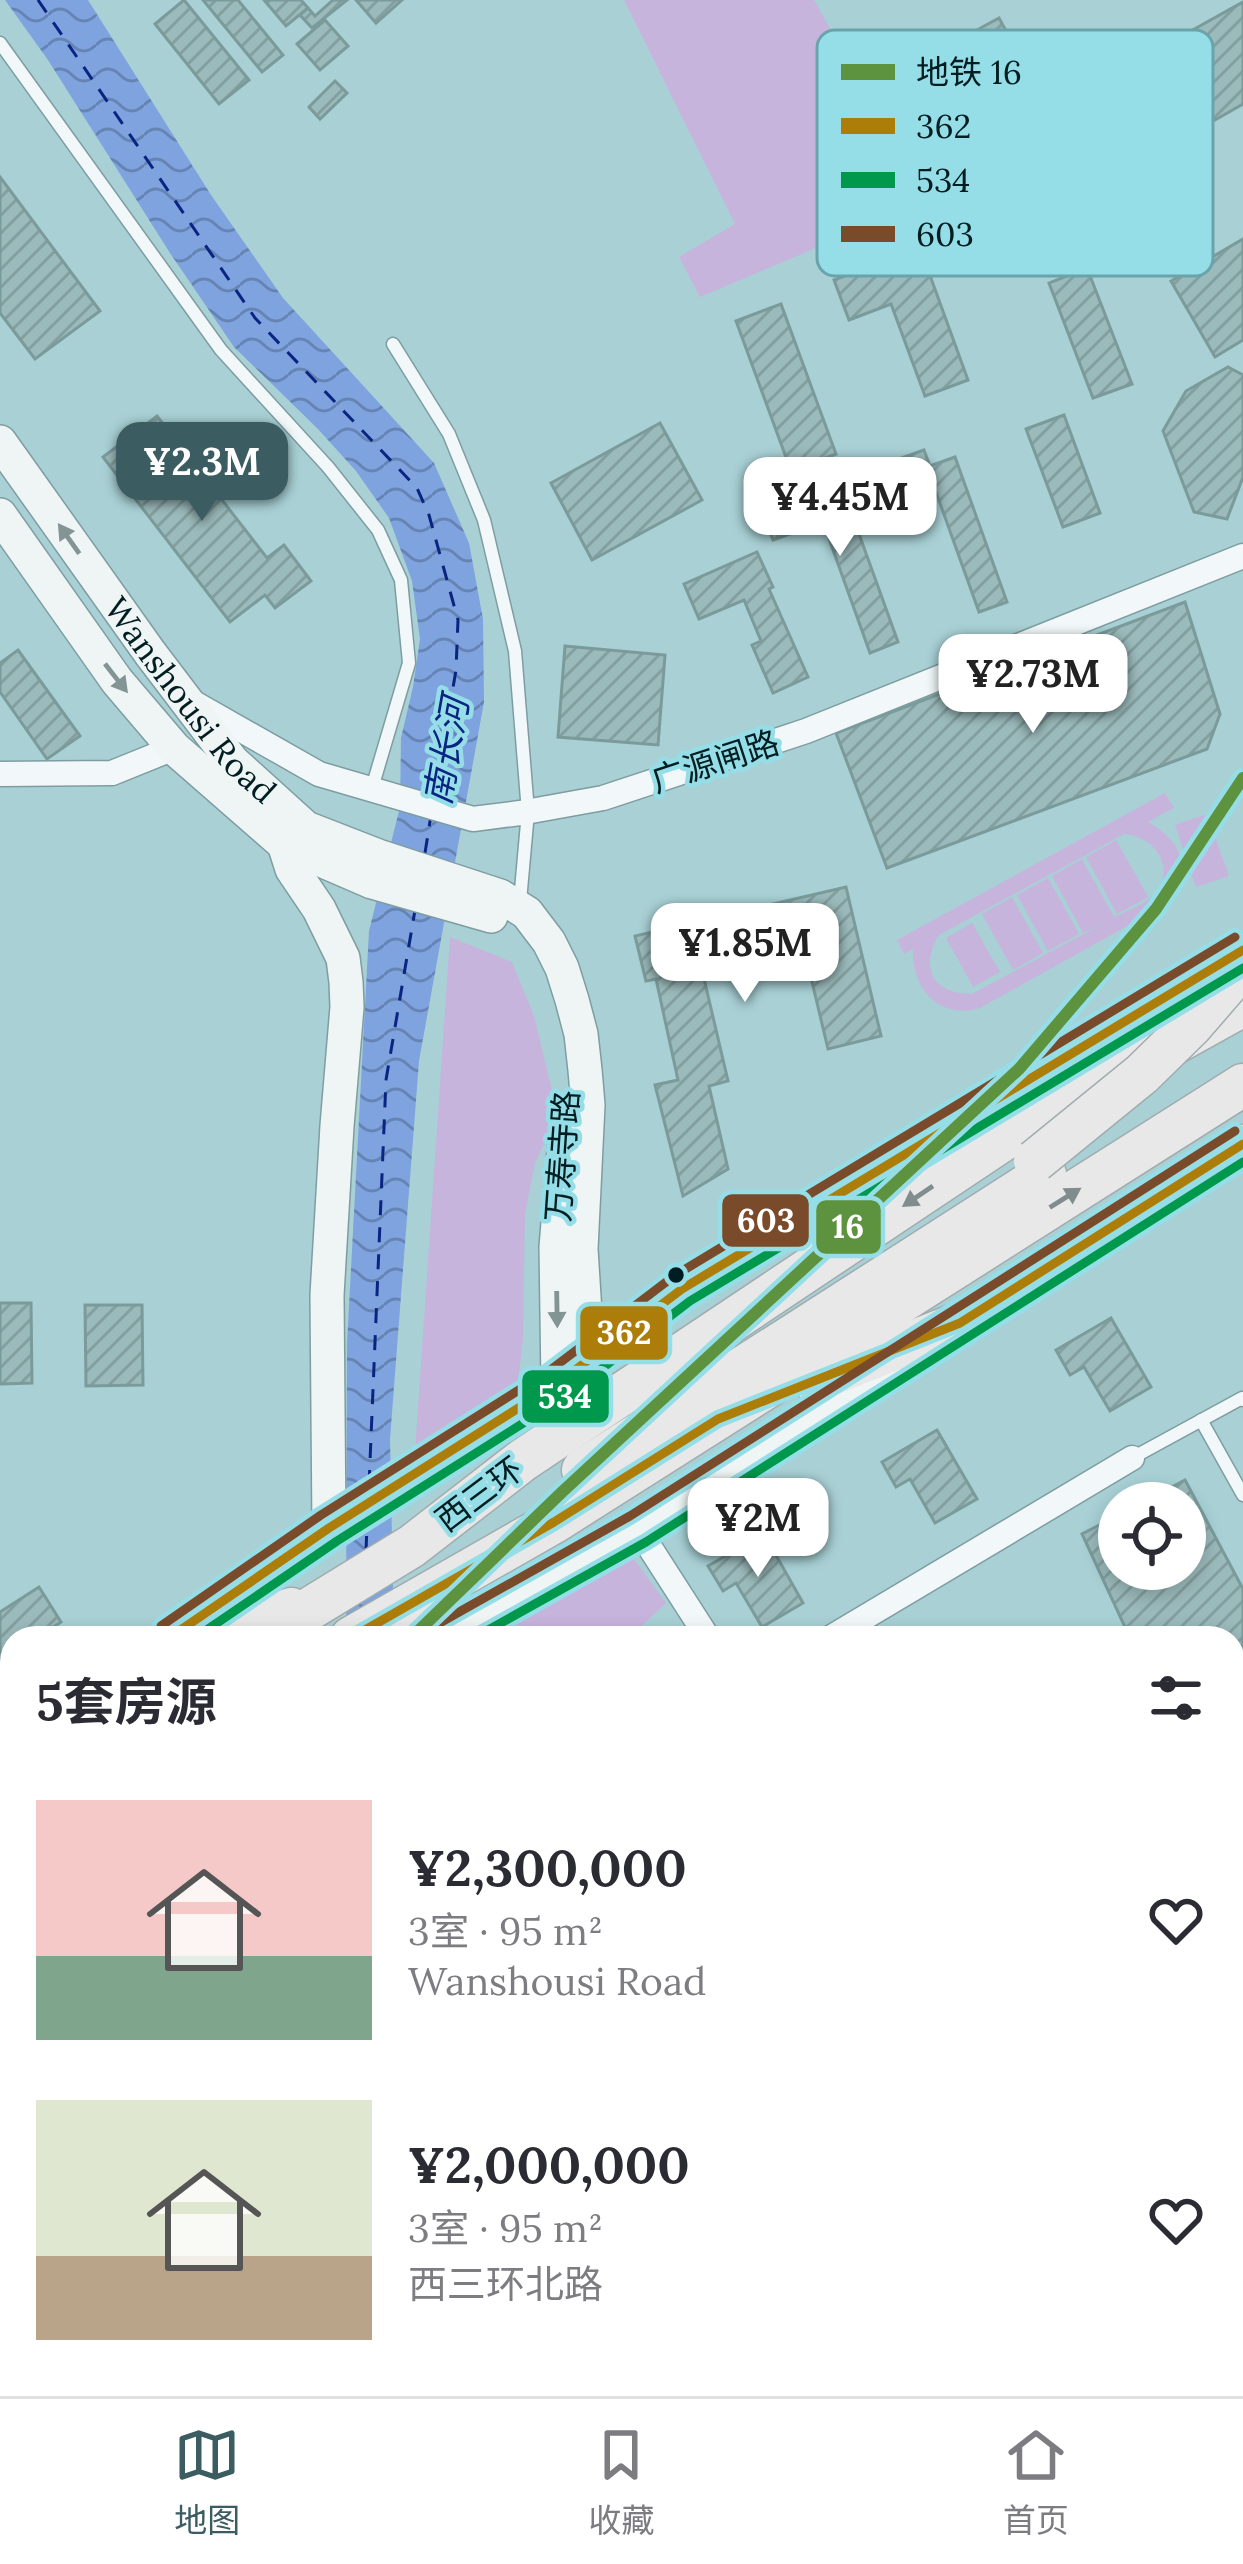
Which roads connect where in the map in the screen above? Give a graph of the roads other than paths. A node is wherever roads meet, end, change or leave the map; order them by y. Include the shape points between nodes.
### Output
1 (0, 43) edge
2 (393, 344) dead end
3 (0, 442) edge
4 (0, 514) edge
5 (1243, 556) edge
6 (183, 696) junction
7 (174, 748) junction
8 (0, 774) edge
9 (372, 789) junction
10 (528, 812) junction
11 (284, 844) junction
12 (375, 869) junction
13 (461, 895) junction
14 (519, 908) junction
15 (1243, 950) edge
16 (1243, 966) edge
17 (1176, 991) junction
18 (1243, 993) edge
19 (1243, 1004) edge
20 (1243, 1085) edge
21 (1242, 1145) edge
22 (1032, 1155) junction
23 (960, 1323) junction
24 (588, 1360) junction
25 (558, 1383) junction
26 (1243, 1400) edge
27 (718, 1419) junction
28 (1201, 1420) junction
29 (1132, 1458) joint
30 (1243, 1495) edge
31 (329, 1528) junction
32 (638, 1529) junction
33 (327, 1598) junction
34 (405, 1605) junction
35 (186, 1626) edge
36 (235, 1626) edge
37 (282, 1626) edge
38 (371, 1626) edge
39 (464, 1626) edge
40 (699, 1626) edge
41 (850, 1626) edge

1 - 9 lane via 220,350 378,530 401,580 409,663
2 - 10 lane via 448,434 484,520 515,651
6 -> 3 street, Wanshousi Road
4 -> 7 street
5 - 10 street, 广源闸路 via 806,730 603,798
6 - 9 street, 广源闸路 via 319,774
6 - 12 street, Wanshousi Road via 232,761 307,828
7 - 8 street via 112,772
7 - 11 street
9 - 10 street, 广源闸路 via 473,818
10 - 14 lane
11 - 12 street
11 - 31 street via 344,958 346,982 327,1295
12 - 13 street
13 - 14 street via 500,896
13 -> 25 street, 万寿寺路 via 526,941 557,1012 569,1094 556,1246
14 - 24 street via 550,942 581,1034
15 - 17 street
16 - 22 highway, bridge via 1142,1074
17 - 22 highway
17 - 24 street via 682,1289
18 - 22 highway via 1104,1129
19 - 22 highway
27 -> 20 highway, 西三环
21 - 23 street
22 -> 33 highway, 西三环 via 534,1476
22 - 34 highway via 544,1494
23 - 27 highway
23 - 32 street
24 - 25 street
25 - 31 street
26 - 28 lane
27 - 34 highway, 西三环
28 - 29 lane
28 - 30 lane
29 - 41 street
31 - 35 street
32 - 39 street
32 - 40 street
33 - 36 highway
33 - 37 highway, 西三环
34 - 38 highway, 西三环

